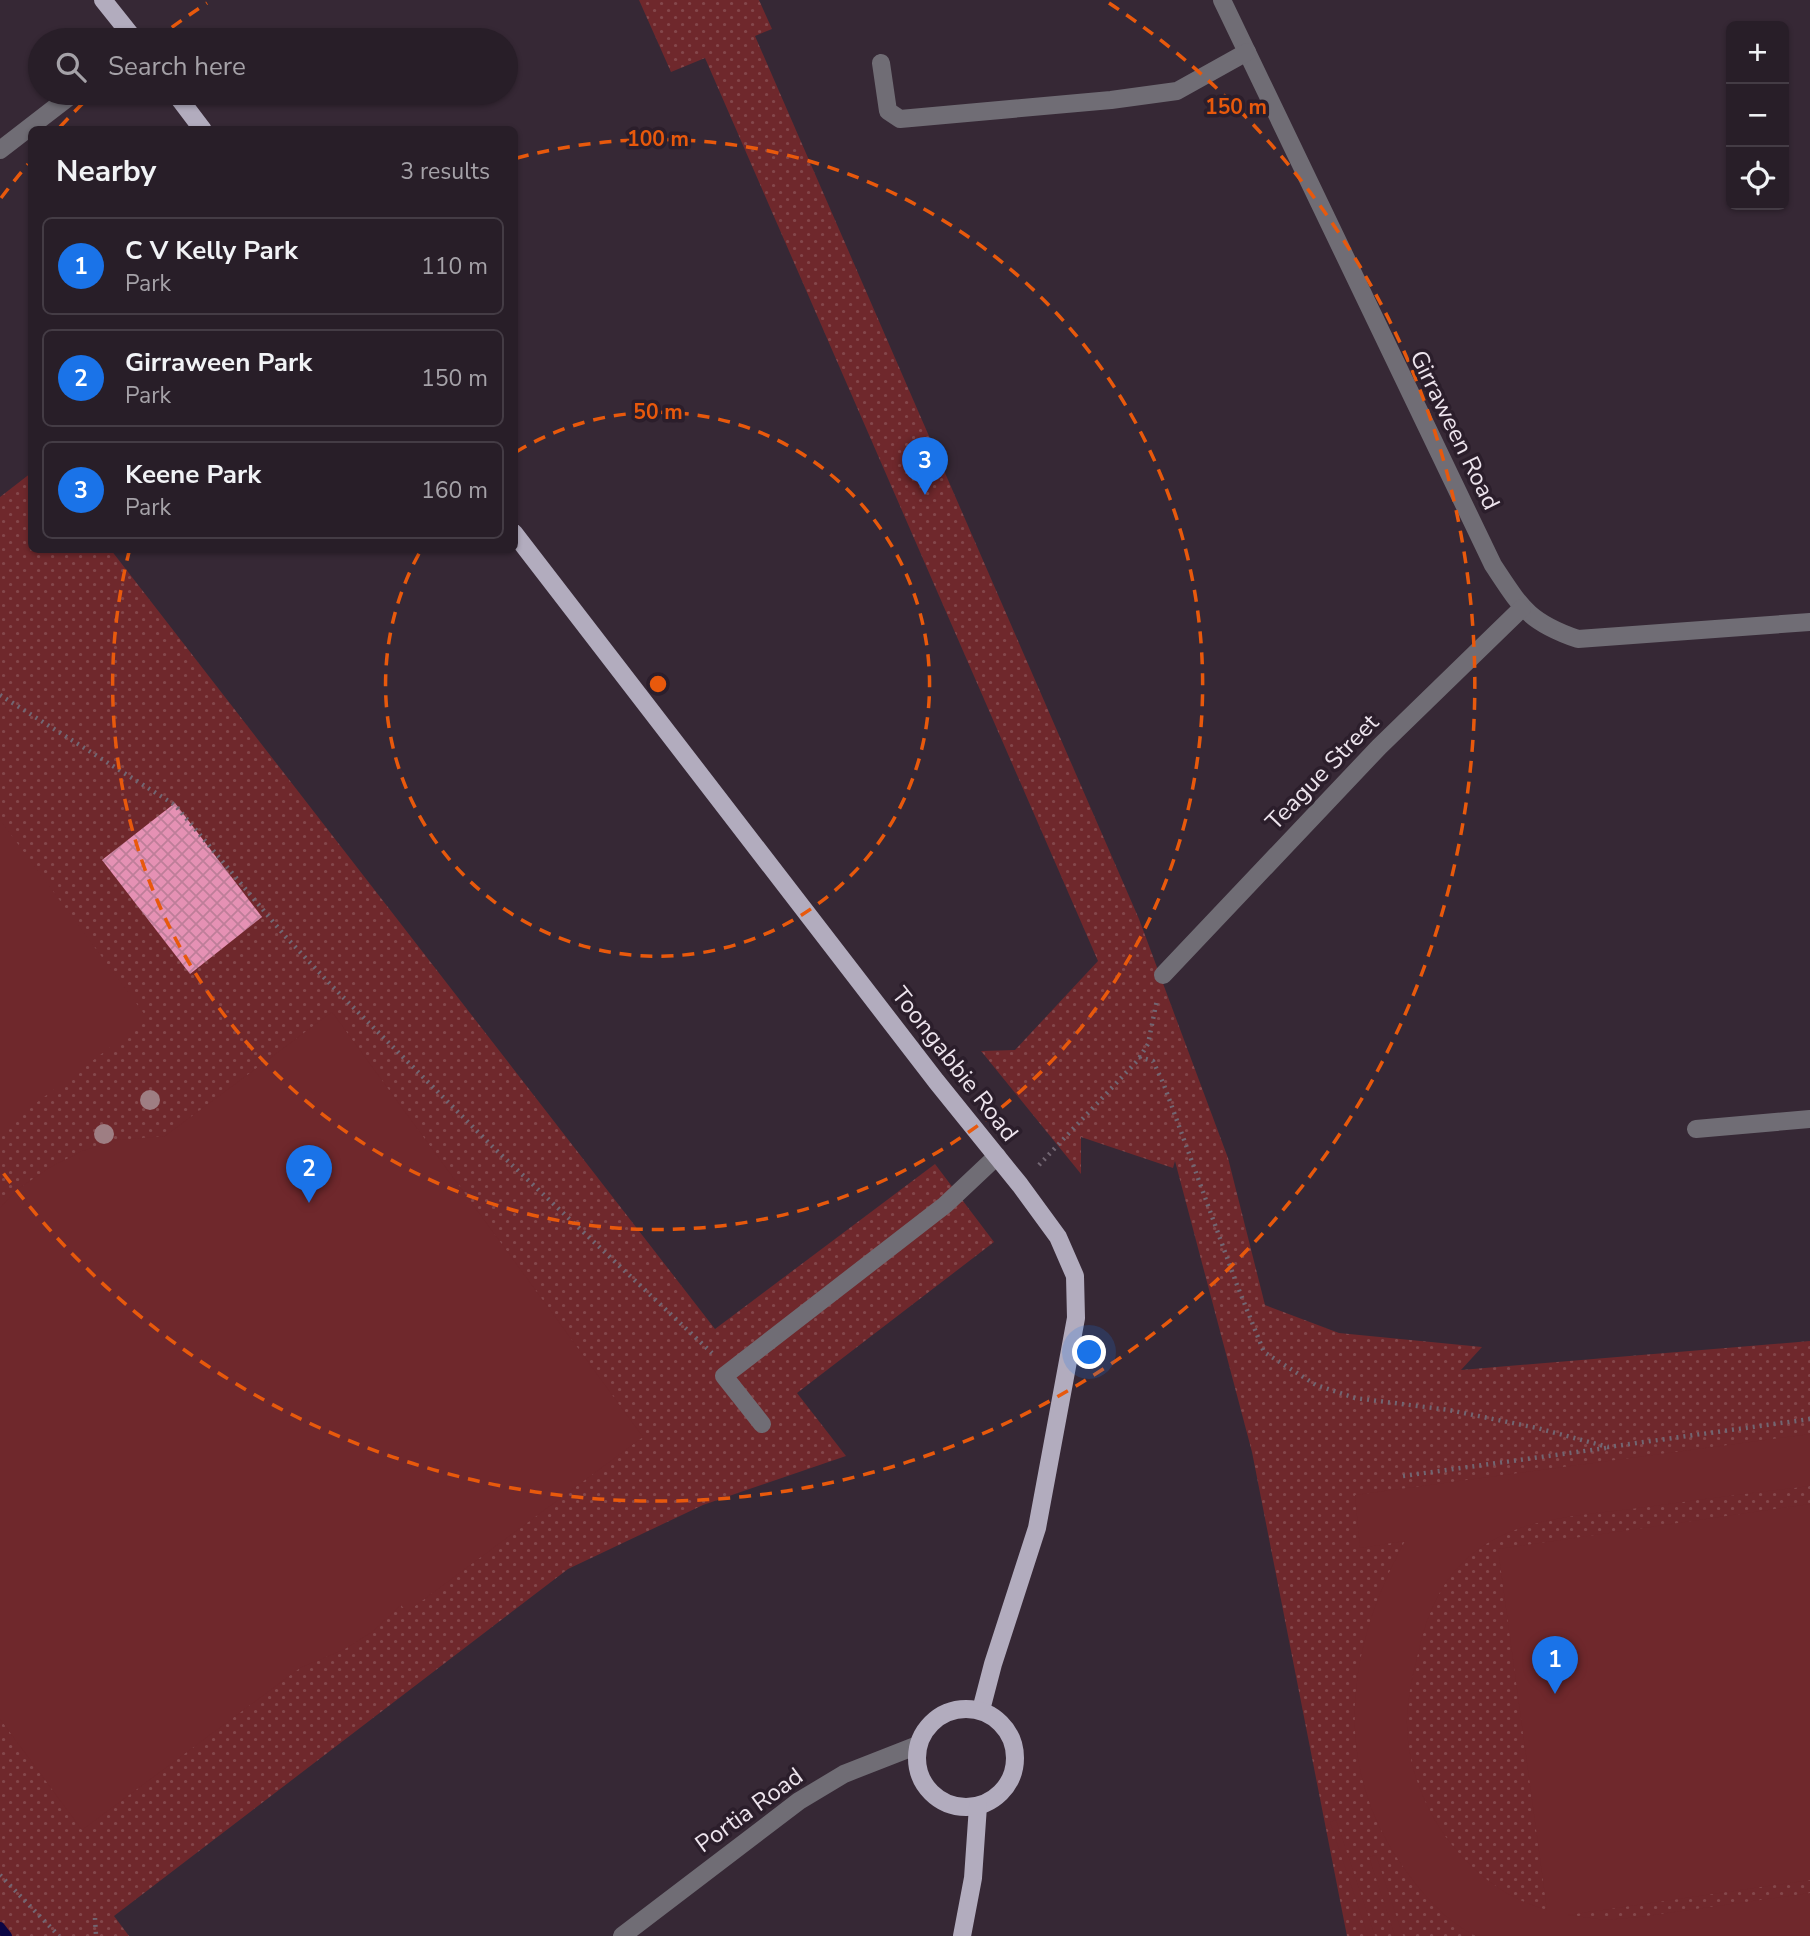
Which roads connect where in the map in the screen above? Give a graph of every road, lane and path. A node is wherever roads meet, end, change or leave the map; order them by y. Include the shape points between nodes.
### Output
1 (103, 0) edge
2 (1222, 0) edge
3 (125, 28) edge
4 (1247, 52) junction
5 (881, 63) dead end
6 (58, 105) edge
7 (184, 105) edge
8 (31, 126) edge
9 (200, 126) edge
10 (28, 128) edge
11 (0, 150) edge
12 (518, 538) edge
13 (1522, 608) junction
14 (1810, 622) edge
15 (0, 695) edge
16 (1163, 975) joint
17 (1148, 1044) junction
18 (1139, 1057) junction
19 (1153, 1061) junction
20 (1810, 1119) edge
21 (1696, 1129) dead end
22 (997, 1156) junction
23 (1020, 1185) junction
24 (730, 1371) junction
25 (1810, 1419) edge
26 (762, 1424) dead end
27 (1608, 1447) junction
28 (1403, 1476) dead end
29 (981, 1710) junction
30 (918, 1745) junction
31 (978, 1806) junction
32 (0, 1875) edge
33 (95, 1918) dead end
34 (58, 1936) edge
35 (96, 1936) edge
36 (622, 1936) edge
37 (962, 1936) edge

1 - 3 main road
2 - 4 street, Girraween Road
4 - 5 street via 1177,91 900,119 888,111
4 - 13 street, Girraween Road via 1493,565
6 - 8 street
7 - 9 main road
10 - 11 street
12 - 22 main road, Toongabbie Road
13 - 14 street, Girraween Road via 1549,629 1578,639
13 - 16 street, Teague Street via 1379,747
15 - 24 path via 175,805 332,986 494,1148
16 - 17 path
17 - 18 path
17 - 19 path
18 - 19 path
18 - 23 path
19 - 27 path via 1264,1352 1316,1385 1355,1398 1474,1415
20 - 21 street
22 - 23 main road, Toongabbie Road
22 - 24 street via 945,1205
23 - 29 main road, Toongabbie Road via 1058,1237 1075,1276 1076,1318 1037,1528
24 - 26 street via 724,1376
25 - 27 path
27 - 28 path
29 - 30 main road via 949,1711 924,1731
29 - 31 main road via 1009,1733 1014,1768 995,1798
30 - 31 main road via 918,1771 931,1793 953,1806
30 - 36 street, Portia Road via 844,1774 799,1801
31 - 37 main road via 973,1878
32 - 34 path
33 - 35 path

